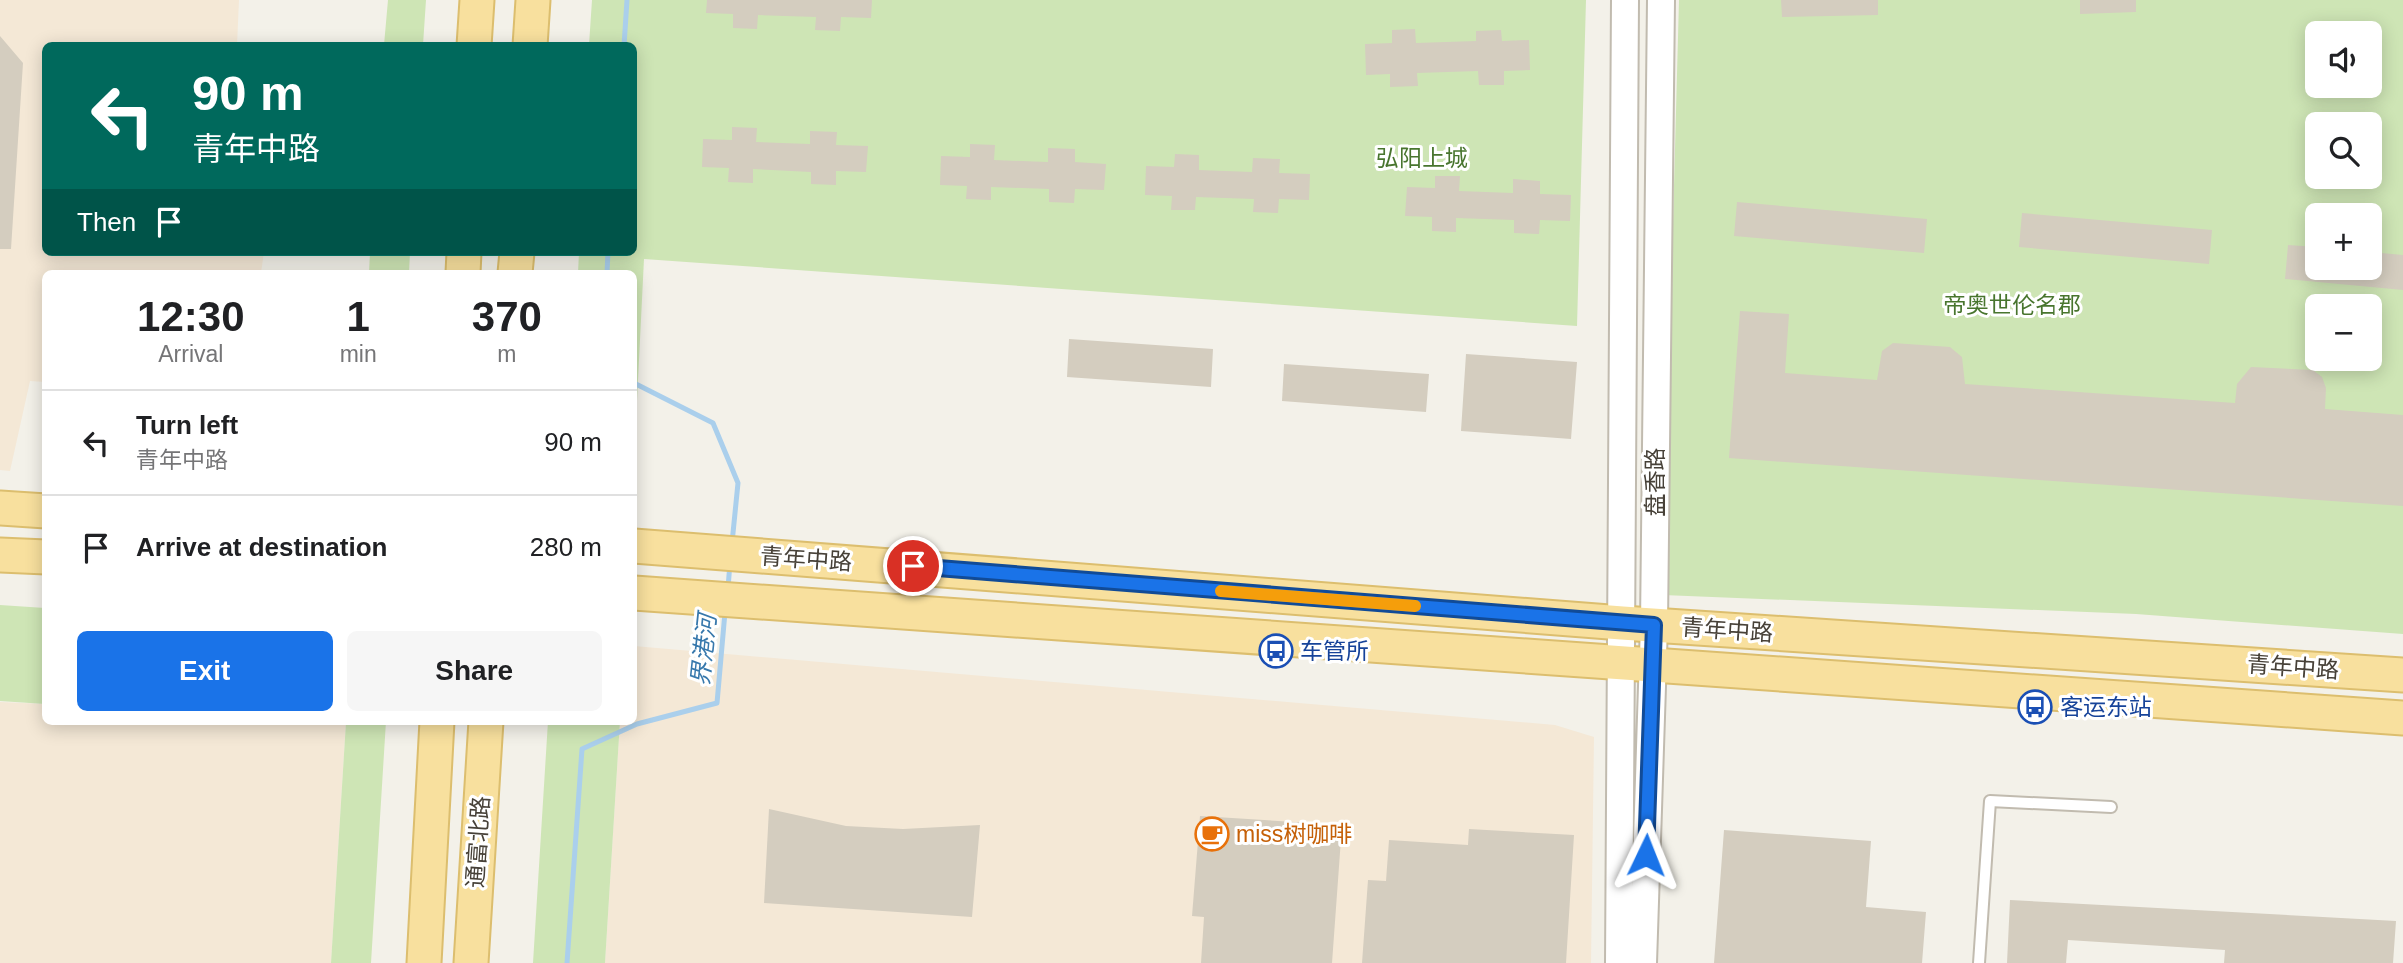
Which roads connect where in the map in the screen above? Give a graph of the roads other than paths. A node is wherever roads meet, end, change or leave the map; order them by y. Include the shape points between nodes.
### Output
1 (477, 0) edge
2 (533, 0) edge
3 (1625, 0) edge
4 (1661, 0) edge
5 (474, 42) edge
6 (530, 42) edge
7 (0, 508) edge
8 (42, 511) edge
9 (637, 546) edge
10 (0, 555) edge
11 (42, 557) edge
12 (637, 593) edge
13 (1638, 624) junction
14 (1636, 662) junction
15 (2403, 675) edge
16 (2403, 718) edge
17 (436, 725) edge
18 (486, 725) edge
19 (2111, 807) dead end
20 (424, 963) edge
21 (471, 963) edge
22 (1619, 963) edge
23 (1643, 963) edge
24 (1979, 963) edge

1 - 5 main road
2 - 6 main road
3 - 13 street, 盘香路
4 - 13 street, 盘香路
7 - 8 main road
9 - 13 main road, 青年中路
10 - 11 main road
12 - 14 main road, 青年中路
13 - 14 street, 盘香路
13 - 15 main road, 青年中路
14 - 16 main road, 青年中路
14 - 22 street, 盘香路
14 - 23 street, 盘香路
17 - 20 main road, 通富北路
18 - 21 main road, 通富北路
19 - 24 lane via 1990,801

